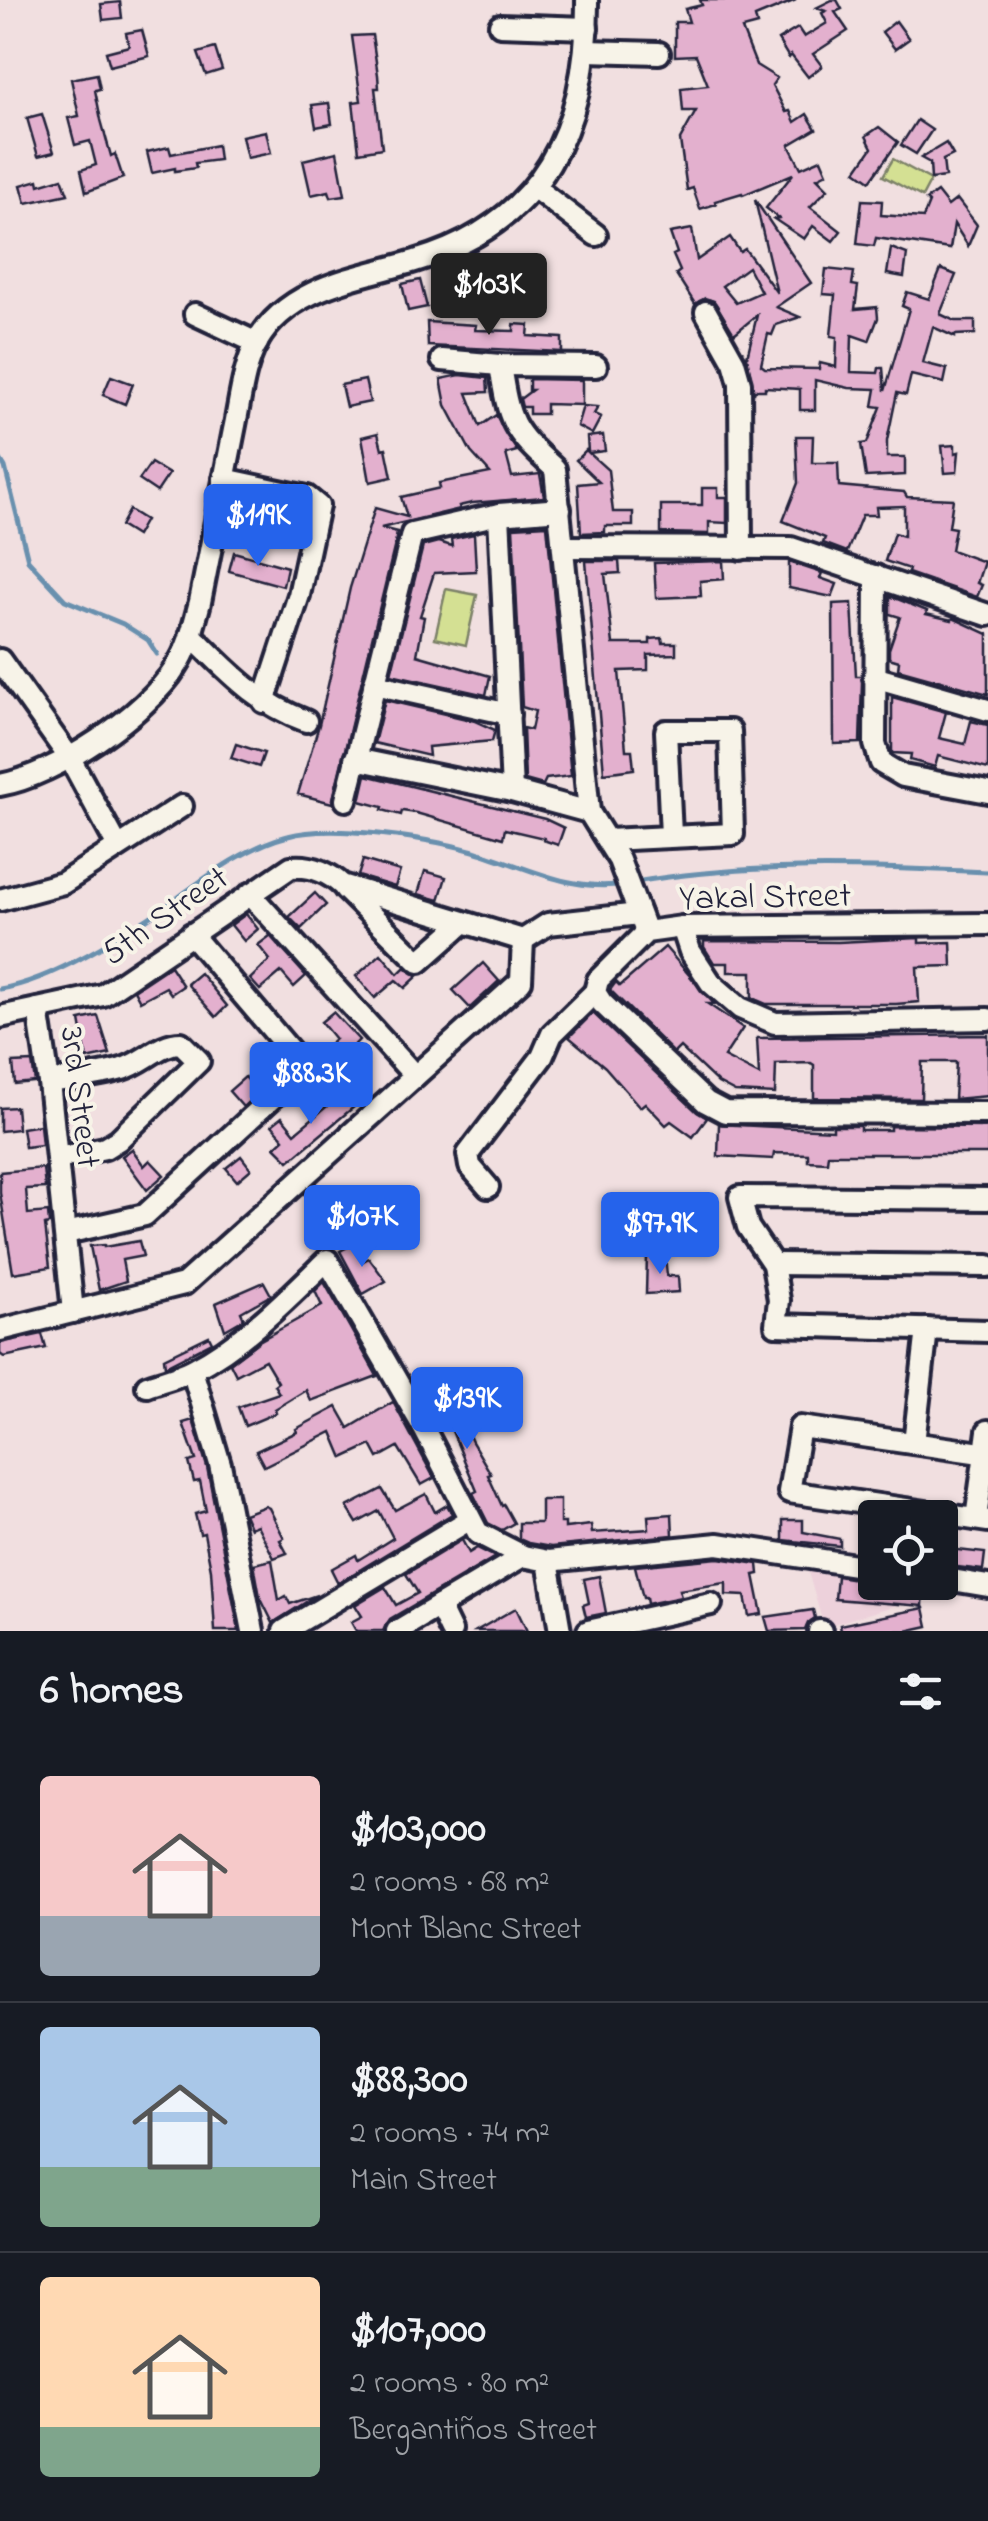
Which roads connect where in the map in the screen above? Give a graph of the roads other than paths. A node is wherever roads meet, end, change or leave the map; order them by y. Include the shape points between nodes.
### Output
1 (586, 0) edge
2 (500, 24) dead end
3 (587, 28) junction
4 (587, 51) junction
5 (659, 53) dead end
6 (536, 188) junction
7 (596, 234) dead end
8 (706, 312) dead end
9 (195, 314) dead end
10 (257, 343) junction
11 (442, 360) dead end
12 (500, 365) junction
13 (596, 366) dead end
14 (224, 479) junction
15 (560, 508) junction
16 (499, 514) junction
17 (564, 547) junction
18 (741, 549) junction
19 (876, 576) junction
20 (988, 615) edge
21 (191, 634) junction
22 (0, 660) edge
23 (874, 677) junction
24 (374, 684) junction
25 (264, 702) junction
26 (988, 710) edge
27 (509, 714) junction
28 (306, 721) dead end
29 (355, 759) junction
30 (71, 760) junction
31 (0, 785) edge
32 (512, 791) junction
33 (988, 792) edge
34 (346, 800) dead end
35 (182, 806) dead end
36 (589, 812) junction
37 (672, 835) junction
38 (607, 840) junction
39 (118, 847) junction
40 (342, 886) junction
41 (250, 894) junction
42 (0, 900) edge
43 (642, 923) junction
44 (463, 924) junction
45 (988, 924) edge
46 (682, 926) junction
47 (192, 934) junction
48 (523, 940) junction
49 (595, 992) junction
50 (38, 1009) junction
51 (0, 1017) edge
52 (988, 1019) edge
53 (415, 1076) junction
54 (49, 1082) junction
55 (988, 1113) edge
56 (58, 1158) junction
57 (488, 1187) dead end
58 (988, 1199) edge
59 (66, 1233) junction
60 (774, 1264) junction
61 (988, 1266) edge
62 (73, 1312) junction
63 (927, 1329) junction
64 (0, 1330) edge
65 (988, 1330) edge
66 (192, 1370) junction
67 (147, 1386) dead end
68 (988, 1431) edge
69 (914, 1443) junction
70 (986, 1454) edge
71 (470, 1520) junction
72 (982, 1520) edge
73 (523, 1556) junction
74 (548, 1560) junction
75 (858, 1565) edge
76 (958, 1581) edge
77 (988, 1586) edge
78 (711, 1604) dead end
79 (439, 1606) junction
80 (254, 1631) edge
81 (284, 1631) edge
82 (397, 1631) edge
83 (452, 1631) edge
84 (560, 1631) edge
85 (588, 1631) edge

1 - 3 street
2 - 3 street
3 - 4 street
4 - 5 street
4 - 6 street via 560,150
6 - 7 street
6 - 10 street via 496,223 448,250 303,297
8 - 18 street via 740,383
9 - 10 street
10 - 14 street
11 - 12 street
12 - 13 street
12 - 15 street via 508,418 555,469
14 - 21 street
14 - 25 street via 308,496 318,506 299,595
15 - 16 street
15 - 17 street
16 - 24 street via 412,534
16 - 27 street
17 - 18 street
17 - 36 street
18 - 19 street via 791,548
19 - 20 street
19 - 23 street
21 - 25 street
21 - 30 street via 157,693
22 - 30 street
23 - 26 street
23 - 33 street via 881,763 903,776
24 - 27 street
24 - 29 street
25 - 28 street
27 - 32 street
29 - 32 street
29 - 34 street
30 - 31 street
30 - 39 street
32 - 36 street
35 - 39 street
36 - 38 street
37 - 37 street via 666,730 730,730 733,834
37 - 38 street
38 - 43 street
39 - 42 street via 63,883
40 - 41 street, 5th Street via 330,874 302,866
40 - 44 street
40 - 44 street via 418,962
41 - 47 street, 5th Street
41 - 53 street
43 - 46 street, Yakal Street
43 - 48 street via 548,924
43 - 49 street, Yakal Street
44 - 48 street
45 - 46 street, Yakal Street
46 - 52 street via 711,983 740,1008 774,1023
47 - 50 street, 5th Street via 103,995
47 - 59 street via 313,1072 145,1215
48 - 53 street via 521,981
49 - 55 street via 706,1102 725,1112
49 - 57 street, Yakal Street via 552,1034 468,1154
50 - 51 street, 5th Street
50 - 54 street, 3rd Street
53 - 62 street via 184,1284
54 - 56 street, 3rd Street
54 - 56 street via 120,1070 168,1043 181,1043 199,1061 118,1140
56 - 59 street, 3rd Street
58 - 60 street via 740,1197 748,1227
59 - 62 street, 3rd Street
60 - 61 street
60 - 63 street via 776,1325
62 - 64 street
63 - 65 street
63 - 69 street
66 - 67 street
66 - 71 street via 270,1314 327,1260
66 - 80 street via 220,1464
68 - 70 street
69 - 70 street
69 - 72 street via 800,1427 789,1492
70 - 72 street
71 - 73 street via 478,1533
71 - 81 street
73 - 74 street
73 - 79 street
74 - 75 street via 718,1544
74 - 84 street
76 - 77 street
78 - 85 street
79 - 82 street
79 - 83 street

